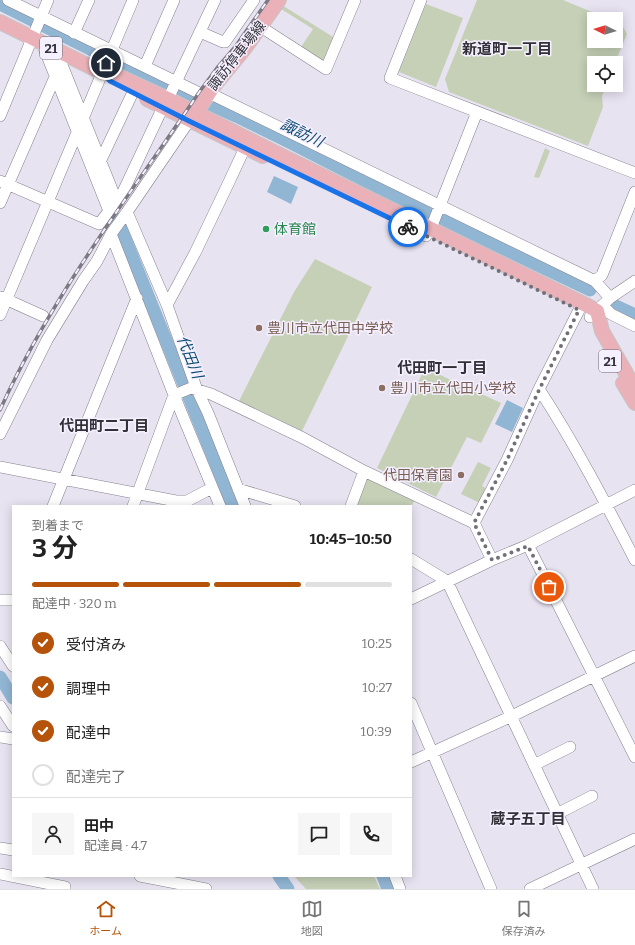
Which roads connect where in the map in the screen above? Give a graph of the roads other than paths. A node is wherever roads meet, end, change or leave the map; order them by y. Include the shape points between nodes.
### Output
1 (8, 0) edge
2 (48, 0) edge
3 (89, 0) edge
4 (133, 0) edge
5 (174, 0) edge
6 (215, 0) edge
7 (254, 0) edge
8 (279, 0) edge
9 (355, 0) edge
10 (421, 0) edge
11 (41, 17) junction
12 (0, 22) edge
13 (261, 27) junction
14 (200, 32) junction
15 (74, 33) junction
16 (37, 37) junction
17 (56, 50) junction
18 (111, 51) junction
19 (145, 66) junction
20 (104, 68) junction
21 (55, 77) junction
22 (176, 82) junction
23 (133, 92) junction
24 (204, 94) junction
25 (167, 100) junction
26 (477, 112) junction
27 (195, 114) junction
28 (0, 116) edge
29 (80, 127) junction
30 (247, 143) junction
31 (100, 162) junction
32 (635, 172) edge
33 (4, 183) edge
34 (635, 192) edge
35 (0, 203) edge
36 (48, 203) junction
37 (112, 207) junction
38 (438, 209) junction
39 (119, 223) junction
40 (429, 229) junction
41 (595, 281) junction
42 (635, 281) edge
43 (3, 298) edge
44 (136, 298) junction
45 (167, 305) junction
46 (596, 308) junction
47 (0, 315) edge
48 (43, 316) dead end
49 (635, 326) edge
50 (194, 389) junction
51 (635, 389) edge
52 (539, 390) junction
53 (177, 394) junction
54 (635, 403) edge
55 (0, 434) edge
56 (0, 467) edge
57 (364, 471) junction
58 (64, 479) junction
59 (212, 488) junction
60 (238, 489) junction
61 (635, 490) edge
62 (137, 494) junction
63 (607, 504) junction
64 (53, 505) edge
65 (133, 505) edge
66 (220, 505) edge
67 (245, 505) edge
68 (292, 505) edge
69 (351, 505) edge
70 (474, 523) junction
71 (528, 546) junction
72 (412, 560) edge
73 (492, 560) junction
74 (635, 560) edge
75 (447, 582) junction
76 (412, 599) edge
77 (0, 600) edge
78 (12, 600) edge
79 (0, 646) edge
80 (635, 656) edge
81 (12, 664) edge
82 (594, 676) junction
83 (412, 705) edge
84 (0, 706) edge
85 (512, 716) junction
86 (12, 724) edge
87 (0, 737) edge
88 (12, 739) edge
89 (570, 747) dead end
90 (432, 752) junction
91 (635, 758) edge
92 (412, 762) edge
93 (534, 764) junction
94 (592, 796) dead end
95 (557, 814) junction
96 (635, 839) edge
97 (0, 848) edge
98 (12, 850) edge
99 (581, 866) junction
100 (0, 874) edge
101 (144, 877) edge
102 (395, 877) edge
103 (165, 882) edge
104 (27, 884) edge
105 (65, 889) edge
106 (206, 889) edge
107 (400, 889) edge
108 (490, 889) edge
109 (530, 889) edge
110 (593, 889) edge

1 - 11 street
2 - 11 street
3 - 15 street
4 - 18 street
5 - 19 street
6 - 14 street
7 - 14 street via 225,42
8 - 13 main road, 諏訪停車場線
9 - 13 street via 326,69
10 - 26 street via 390,78
11 - 15 street
11 - 16 street
12 - 16 main road, 21
13 - 24 main road, 諏訪停車場線
14 - 22 street
15 - 18 street
16 - 17 main road, 21
16 - 21 street
16 - 28 street
17 - 20 main road, 21
17 - 29 street
18 - 19 street
18 - 20 street
19 - 22 street
20 - 23 main road, 21 via 110,81
20 - 25 main road, 21
20 - 29 street
21 - 29 street
21 - 33 street
22 - 24 street
22 - 25 street
23 - 25 main road, 21
23 - 31 street
24 - 27 main road, 諏訪停車場線
24 - 38 street
25 - 27 main road, 21
25 - 37 street via 122,194
26 - 32 street
26 - 38 street
27 - 30 main road, 21
27 - 39 street
29 - 31 street
29 - 36 street
29 - 37 street
30 - 40 main road, 21 via 276,153
30 - 45 street
31 - 37 street
33 - 35 street
33 - 36 street
34 - 41 street via 602,275
36 - 37 street via 99,224
36 - 43 street
38 - 40 street
38 - 41 street
39 - 44 street
39 - 45 street
39 - 55 street via 47,340
40 - 46 main road, 21
41 - 46 street
42 - 46 street
43 - 47 street
43 - 48 street
44 - 53 street
44 - 58 street
45 - 50 street
46 - 49 street
46 - 51 main road, 21 via 602,331
46 - 52 street
46 - 54 main road, 21 via 596,335
50 - 53 street
50 - 57 street via 211,394 303,438
50 - 60 street via 208,413
52 - 63 street
52 - 70 street
53 - 59 street
53 - 62 street
56 - 58 street
57 - 69 street
57 - 70 street
58 - 62 street
58 - 64 street
59 - 62 street via 187,501
59 - 66 street
60 - 67 street
60 - 68 street
61 - 63 street
62 - 65 street
63 - 71 street
63 - 74 street
70 - 73 street
71 - 73 street
71 - 82 street
72 - 75 street
73 - 75 street
75 - 76 street
75 - 85 street
77 - 78 street
79 - 81 street
80 - 82 street
82 - 85 street
82 - 91 street
83 - 90 street
84 - 86 street
85 - 90 street
85 - 93 street
87 - 88 street
89 - 93 street
90 - 92 street
90 - 108 street
93 - 95 street
94 - 95 street
95 - 99 street
96 - 99 street
97 - 98 street
99 - 109 street
99 - 110 street
100 - 104 street
101 - 103 street
102 - 107 street
103 - 106 street
104 - 105 street

